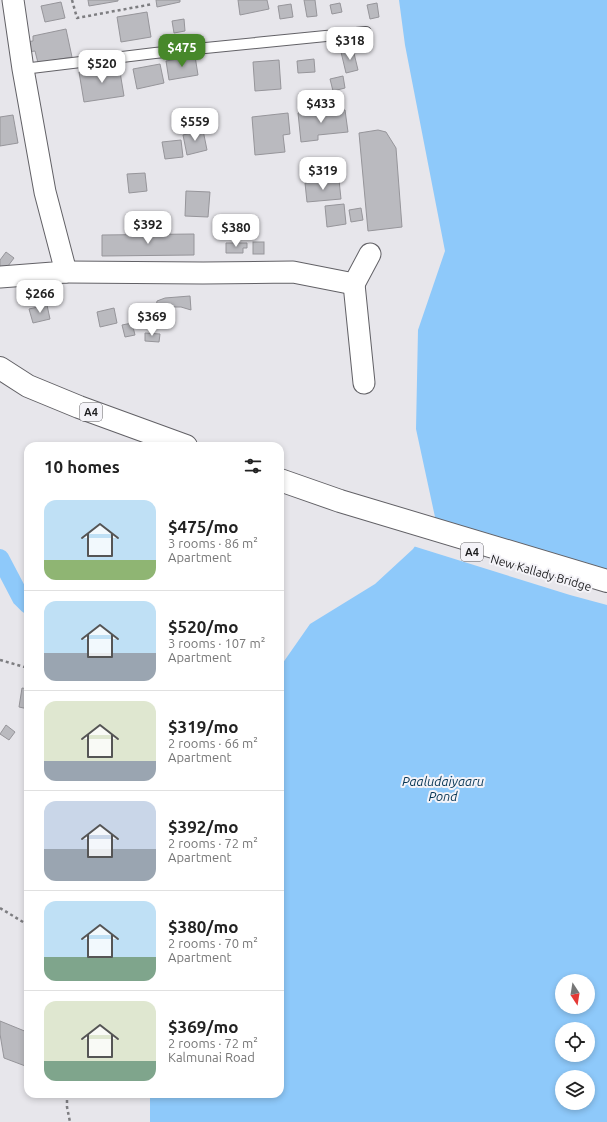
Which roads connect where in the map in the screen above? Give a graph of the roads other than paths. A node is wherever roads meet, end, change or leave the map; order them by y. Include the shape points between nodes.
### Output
1 (13, 0) edge
2 (366, 32) dead end
3 (23, 69) junction
4 (370, 254) dead end
5 (66, 272) junction
6 (0, 277) edge
7 (354, 284) junction
8 (0, 368) edge
9 (364, 383) dead end
10 (0, 385) edge
11 (142, 442) edge
12 (175, 442) edge
13 (284, 482) edge
14 (284, 493) edge
15 (339, 507) junction
16 (607, 581) edge
17 (607, 592) edge

1 - 3 street
2 - 3 lane
3 - 5 street via 45,192
4 - 7 street
5 - 6 street
5 - 7 street via 293,272
7 - 9 street
8 - 12 highway, A4 via 28,386 79,408
10 - 11 highway, A4 via 25,399
13 - 15 highway, A4
14 - 15 highway, A4
15 - 16 highway, New Kallady Bridge / A4
15 - 17 highway, New Kallady Bridge / A4

